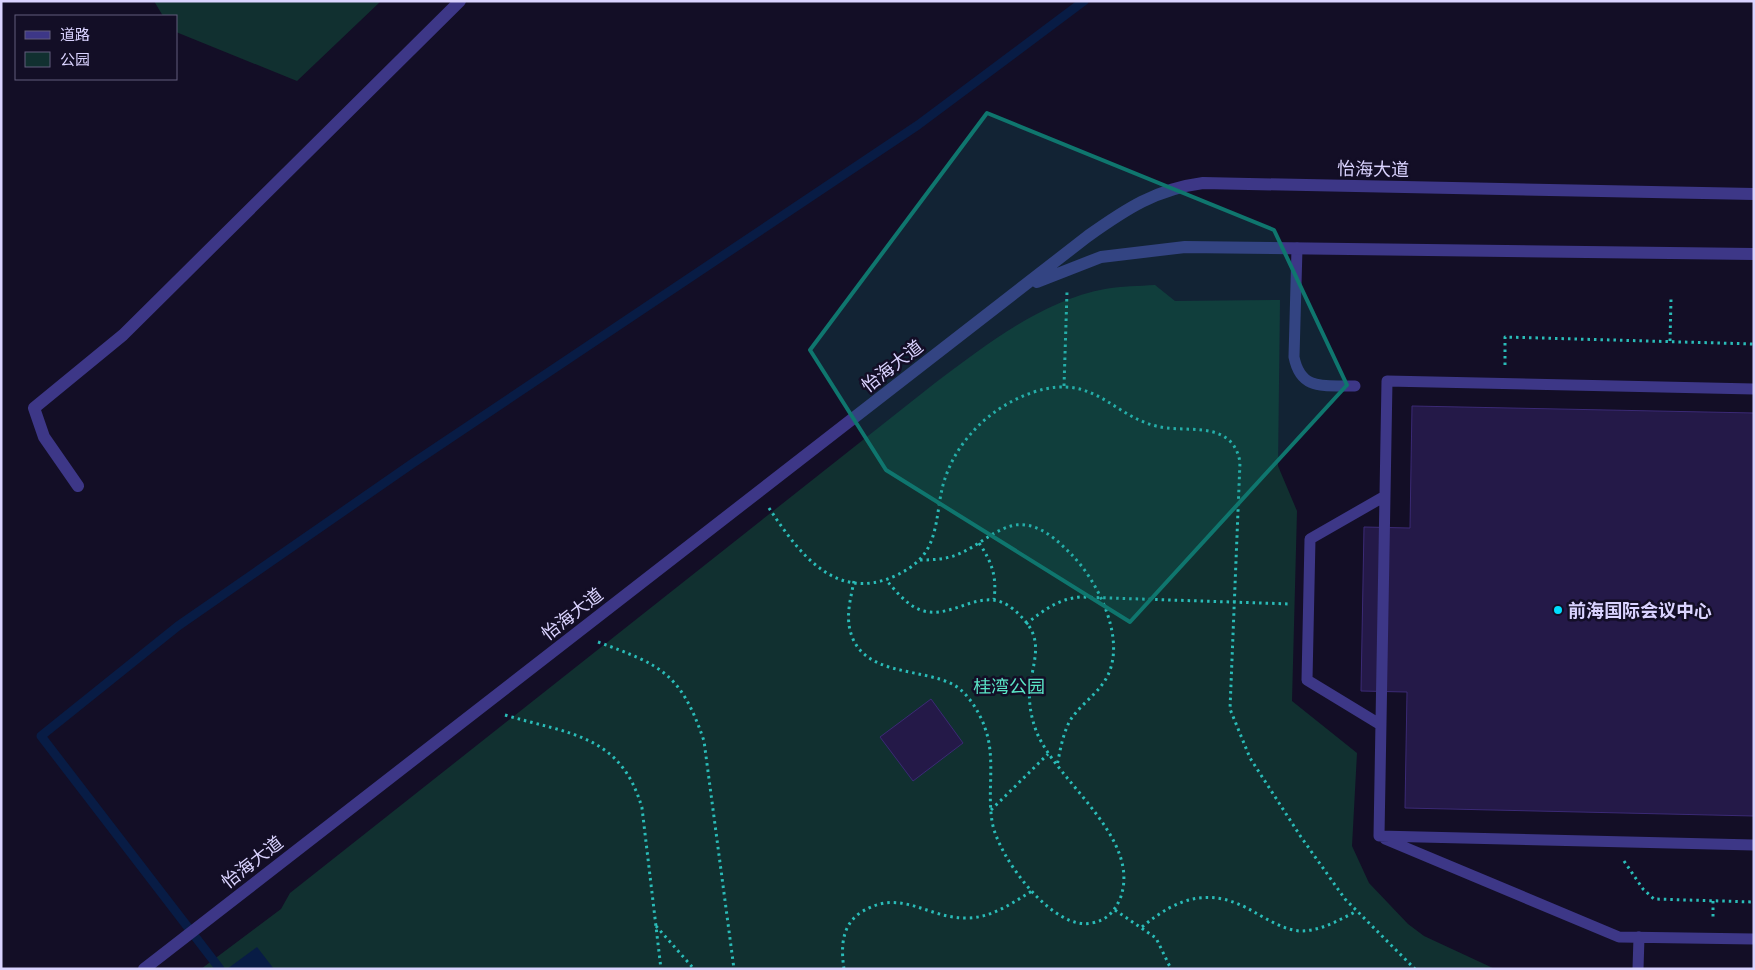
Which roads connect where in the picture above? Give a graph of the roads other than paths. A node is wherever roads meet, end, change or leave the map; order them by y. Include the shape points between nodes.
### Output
1 (460, 1) edge
2 (1754, 194) edge
3 (1297, 248) junction
4 (1754, 254) edge
5 (1023, 287) junction
6 (1355, 386) dead end
7 (1754, 389) edge
8 (78, 486) dead end
9 (1385, 496) junction
10 (1381, 725) junction
11 (1379, 836) junction
12 (1754, 845) edge
13 (1639, 937) junction
14 (1754, 939) edge
15 (144, 969) edge
16 (1638, 969) edge

1 - 8 street via 123,335 34,408 44,437
2 - 5 street, 怡海大道 via 1203,183 1178,186 1147,197 1088,236
3 - 4 street, 怡海大道
3 - 5 street, 怡海大道 via 1185,247 1102,257
3 - 6 lane via 1294,357 1298,374 1310,383
5 - 15 street, 怡海大道
7 - 9 lane via 1387,381
9 - 10 lane
9 - 10 lane via 1310,538 1307,680
10 - 11 lane
11 - 12 lane
11 - 13 lane via 1619,937
13 - 14 lane
13 - 16 lane

